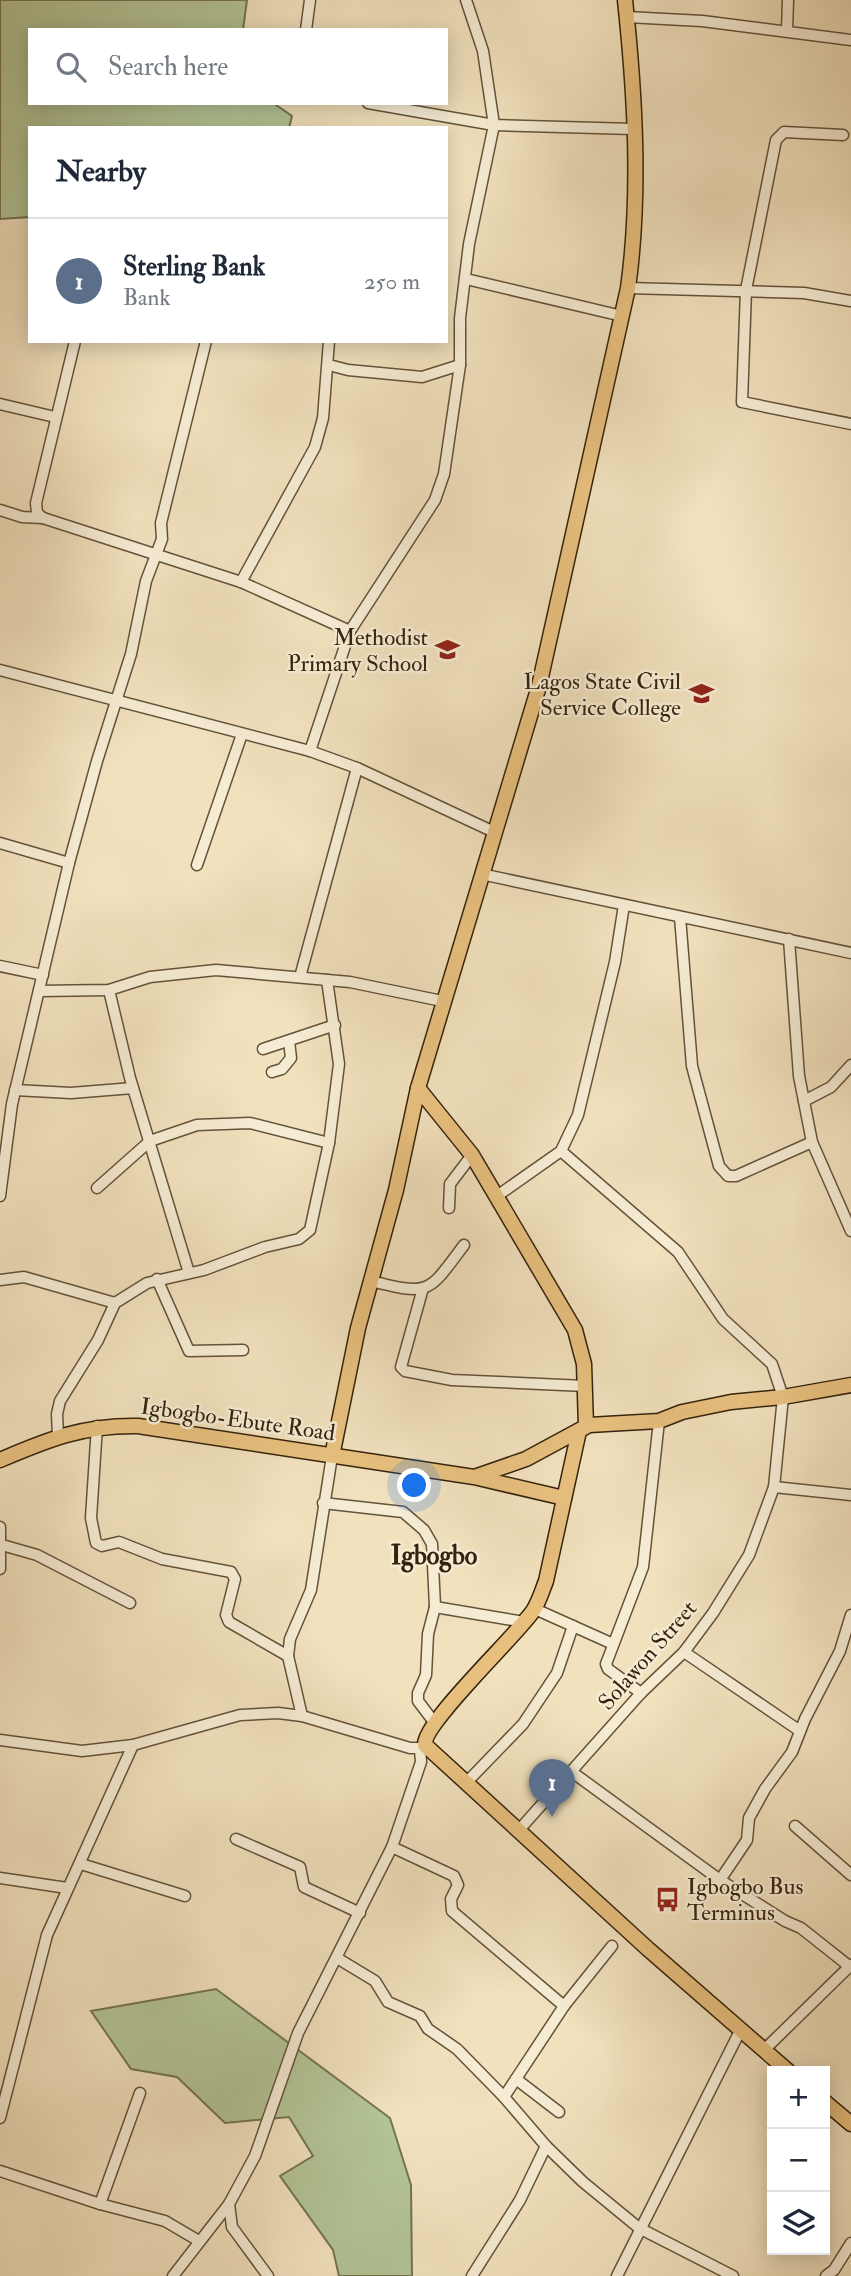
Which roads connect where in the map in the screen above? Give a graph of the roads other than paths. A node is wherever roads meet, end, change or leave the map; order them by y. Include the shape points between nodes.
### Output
1 (310, 0) edge
2 (466, 0) edge
3 (625, 0) edge
4 (788, 0) edge
5 (627, 17) junction
6 (306, 28) edge
7 (787, 31) junction
8 (851, 40) edge
9 (379, 105) edge
10 (494, 125) junction
11 (633, 129) junction
12 (843, 135) dead end
13 (466, 279) junction
14 (628, 288) junction
15 (746, 290) junction
16 (851, 301) edge
17 (622, 316) junction
18 (460, 318) junction
19 (448, 319) edge
20 (74, 343) edge
21 (205, 343) edge
22 (329, 343) edge
23 (329, 365) junction
24 (460, 365) junction
25 (0, 404) edge
26 (55, 418) junction
27 (851, 424) edge
28 (0, 510) edge
29 (43, 518) junction
30 (156, 554) junction
31 (241, 582) junction
32 (350, 631) junction
33 (0, 670) edge
34 (119, 700) junction
35 (242, 734) junction
36 (310, 751) junction
37 (357, 768) junction
38 (494, 832) junction
39 (0, 843) edge
40 (69, 863) junction
41 (197, 864) dead end
42 (481, 874) junction
43 (624, 905) junction
44 (680, 917) junction
45 (789, 940) junction
46 (851, 953) edge
47 (0, 966) edge
48 (43, 975) junction
49 (300, 977) junction
50 (327, 981) junction
51 (109, 990) junction
52 (39, 991) junction
53 (442, 1001) junction
54 (334, 1025) junction
55 (289, 1041) junction
56 (263, 1049) dead end
57 (851, 1065) edge
58 (272, 1072) dead end
59 (133, 1088) junction
60 (418, 1088) junction
61 (15, 1090) junction
62 (0, 1099) edge
63 (803, 1101) junction
64 (12, 1104) junction
65 (150, 1141) junction
66 (812, 1142) junction
67 (329, 1143) junction
68 (561, 1151) junction
69 (472, 1155) junction
70 (97, 1188) dead end
71 (0, 1196) edge
72 (497, 1196) junction
73 (449, 1208) dead end
74 (851, 1231) edge
75 (464, 1245) dead end
76 (189, 1273) junction
77 (158, 1279) junction
78 (0, 1280) edge
79 (371, 1281) junction
80 (423, 1288) junction
81 (115, 1303) junction
82 (243, 1350) dead end
83 (851, 1385) edge
84 (585, 1391) junction
85 (783, 1397) junction
86 (659, 1421) junction
87 (97, 1426) junction
88 (582, 1429) junction
89 (58, 1436) junction
90 (332, 1456) junction
91 (0, 1460) edge
92 (474, 1477) junction
93 (774, 1487) junction
94 (851, 1495) edge
95 (564, 1497) junction
96 (323, 1503) junction
97 (0, 1527) edge
98 (2, 1545) edge
99 (0, 1569) edge
100 (130, 1603) dead end
101 (435, 1607) junction
102 (535, 1609) junction
103 (851, 1615) edge
104 (524, 1622) junction
105 (573, 1626) junction
106 (613, 1644) junction
107 (684, 1652) junction
108 (288, 1656) junction
109 (641, 1693) junction
110 (302, 1716) junction
111 (434, 1722) junction
112 (800, 1731) junction
113 (0, 1740) edge
114 (133, 1745) junction
115 (424, 1748) junction
116 (572, 1772) junction
117 (466, 1783) junction
118 (795, 1826) dead end
119 (519, 1830) junction
120 (236, 1839) dead end
121 (392, 1847) junction
122 (80, 1864) junction
123 (851, 1875) edge
124 (0, 1878) edge
125 (720, 1880) junction
126 (67, 1888) junction
127 (185, 1896) dead end
128 (360, 1913) junction
129 (612, 1946) dead end
130 (337, 1958) junction
131 (850, 1965) edge
132 (564, 2006) junction
133 (741, 2029) junction
134 (764, 2050) junction
135 (782, 2066) edge
136 (516, 2079) junction
137 (140, 2093) dead end
138 (504, 2097) junction
139 (830, 2106) edge
140 (559, 2112) dead end
141 (0, 2118) edge
142 (851, 2124) edge
143 (546, 2146) junction
144 (0, 2171) edge
145 (100, 2204) junction
146 (229, 2204) junction
147 (639, 2228) junction
148 (199, 2241) junction
149 (851, 2243) edge
150 (173, 2276) edge
151 (268, 2276) edge
152 (472, 2276) edge
153 (617, 2276) edge
154 (733, 2276) edge
155 (826, 2276) edge

1 - 6 street
2 - 10 street via 483,51
3 - 5 main road
4 - 7 street
5 - 7 street
5 - 11 main road
7 - 8 street
9 - 10 street
10 - 11 street
10 - 13 street
11 - 14 main road via 635,242
12 - 15 street via 779,134
13 - 17 street
13 - 18 street
14 - 15 street
14 - 17 main road
15 - 16 street
15 - 27 street via 742,402
17 - 38 main road via 539,686
18 - 19 street
18 - 24 street
20 - 26 street
21 - 30 street
22 - 23 street
23 - 24 street via 422,377
23 - 31 street via 315,447
24 - 32 street via 444,474 435,500
25 - 26 street
26 - 29 street via 36,503
28 - 29 street
29 - 30 street
30 - 31 street
30 - 34 street
31 - 32 street
32 - 36 street
33 - 34 street
34 - 35 street
34 - 40 street
35 - 36 street
35 - 41 street
36 - 37 street
37 - 38 street
37 - 49 street
38 - 42 main road
39 - 40 street
40 - 48 street
42 - 43 street
42 - 53 main road
43 - 44 street
43 - 68 street via 578,1115
44 - 45 street
44 - 66 street via 692,1066 719,1166 736,1177
45 - 46 street
45 - 63 street
47 - 48 street
48 - 52 street
49 - 50 street
49 - 51 street via 216,970 150,977
50 - 53 street
50 - 54 street
51 - 52 street
51 - 59 street
52 - 61 street
53 - 60 main road
54 - 55 street
54 - 67 street via 339,1064
55 - 56 street
55 - 58 street via 291,1058 282,1069
57 - 63 street via 831,1087
59 - 61 street via 71,1093
59 - 65 street
60 - 69 main road
60 - 79 main road
61 - 64 street
62 - 64 street
63 - 66 street
64 - 71 street
65 - 67 street via 197,1125 229,1122
65 - 70 street
65 - 76 street
66 - 74 street
67 - 76 street via 307,1233
68 - 72 street
68 - 85 street via 678,1252 723,1318 772,1364
69 - 72 main road
69 - 73 street via 450,1184
72 - 84 main road via 575,1330
75 - 80 street via 440,1280
76 - 77 street
77 - 81 street
77 - 82 street via 186,1348 196,1352
78 - 81 street via 24,1277
79 - 80 street via 406,1290
79 - 90 main road
80 - 84 street via 401,1367 405,1371 452,1380
81 - 89 street via 60,1401
83 - 85 main road
84 - 88 main road
85 - 86 main road via 731,1402
85 - 93 street, Solawon Street
86 - 88 main road
86 - 106 street via 643,1567
87 - 89 main road, Igbogbo-Ebute Road
87 - 90 main road, Igbogbo-Ebute Road via 138,1426
87 - 108 street via 91,1518 96,1542 102,1546 118,1542 162,1559 231,1572 235,1579 226,1615 229,1622
88 - 92 main road, Igbogbo-Ebute Road via 526,1459
88 - 95 main road
89 - 91 main road, Igbogbo-Ebute Road
90 - 92 main road, Igbogbo-Ebute Road
90 - 96 street
92 - 95 main road, Igbogbo-Ebute Road
93 - 94 street
93 - 107 street, Solawon Street via 749,1555
95 - 102 main road via 546,1581
96 - 101 street via 403,1512 424,1530 432,1544
96 - 108 street via 311,1590 290,1639
97 - 98 street
98 - 99 street
98 - 100 street via 37,1555
101 - 104 street
101 - 111 street via 426,1675 418,1693 418,1701
102 - 104 main road
102 - 105 street
103 - 112 street via 840,1651
104 - 111 main road
105 - 106 street
105 - 117 street via 557,1673 523,1724
106 - 109 street via 608,1669
107 - 109 street, Solawon Street
107 - 112 street
108 - 110 street
109 - 116 street, Solawon Street
110 - 114 street via 240,1715
110 - 115 street
111 - 115 main road
112 - 125 street via 792,1752 749,1818 747,1840
113 - 114 street via 82,1751
114 - 122 street
115 - 117 main road
115 - 121 street
116 - 119 street, Solawon Street
116 - 125 street
117 - 119 main road
118 - 123 street
119 - 133 main road
120 - 128 street via 300,1867 304,1887
121 - 128 street
121 - 132 street via 454,1876 458,1885 451,1899 452,1911
122 - 126 street
122 - 127 street
124 - 126 street
125 - 131 street via 801,1928
126 - 141 street via 47,1935
128 - 130 street
129 - 132 street
130 - 138 street via 375,1981 387,2002 419,2017
130 - 146 street via 299,2033 255,2156
131 - 134 street
132 - 136 street
133 - 134 main road
133 - 147 street
134 - 135 main road
136 - 138 street
136 - 140 street
137 - 145 street
138 - 143 street
139 - 142 main road
143 - 147 street
143 - 152 street via 520,2200
144 - 145 street
145 - 148 street via 165,2221
146 - 148 street
146 - 151 street via 232,2227
147 - 153 street
147 - 154 street
148 - 150 street
149 - 155 street

